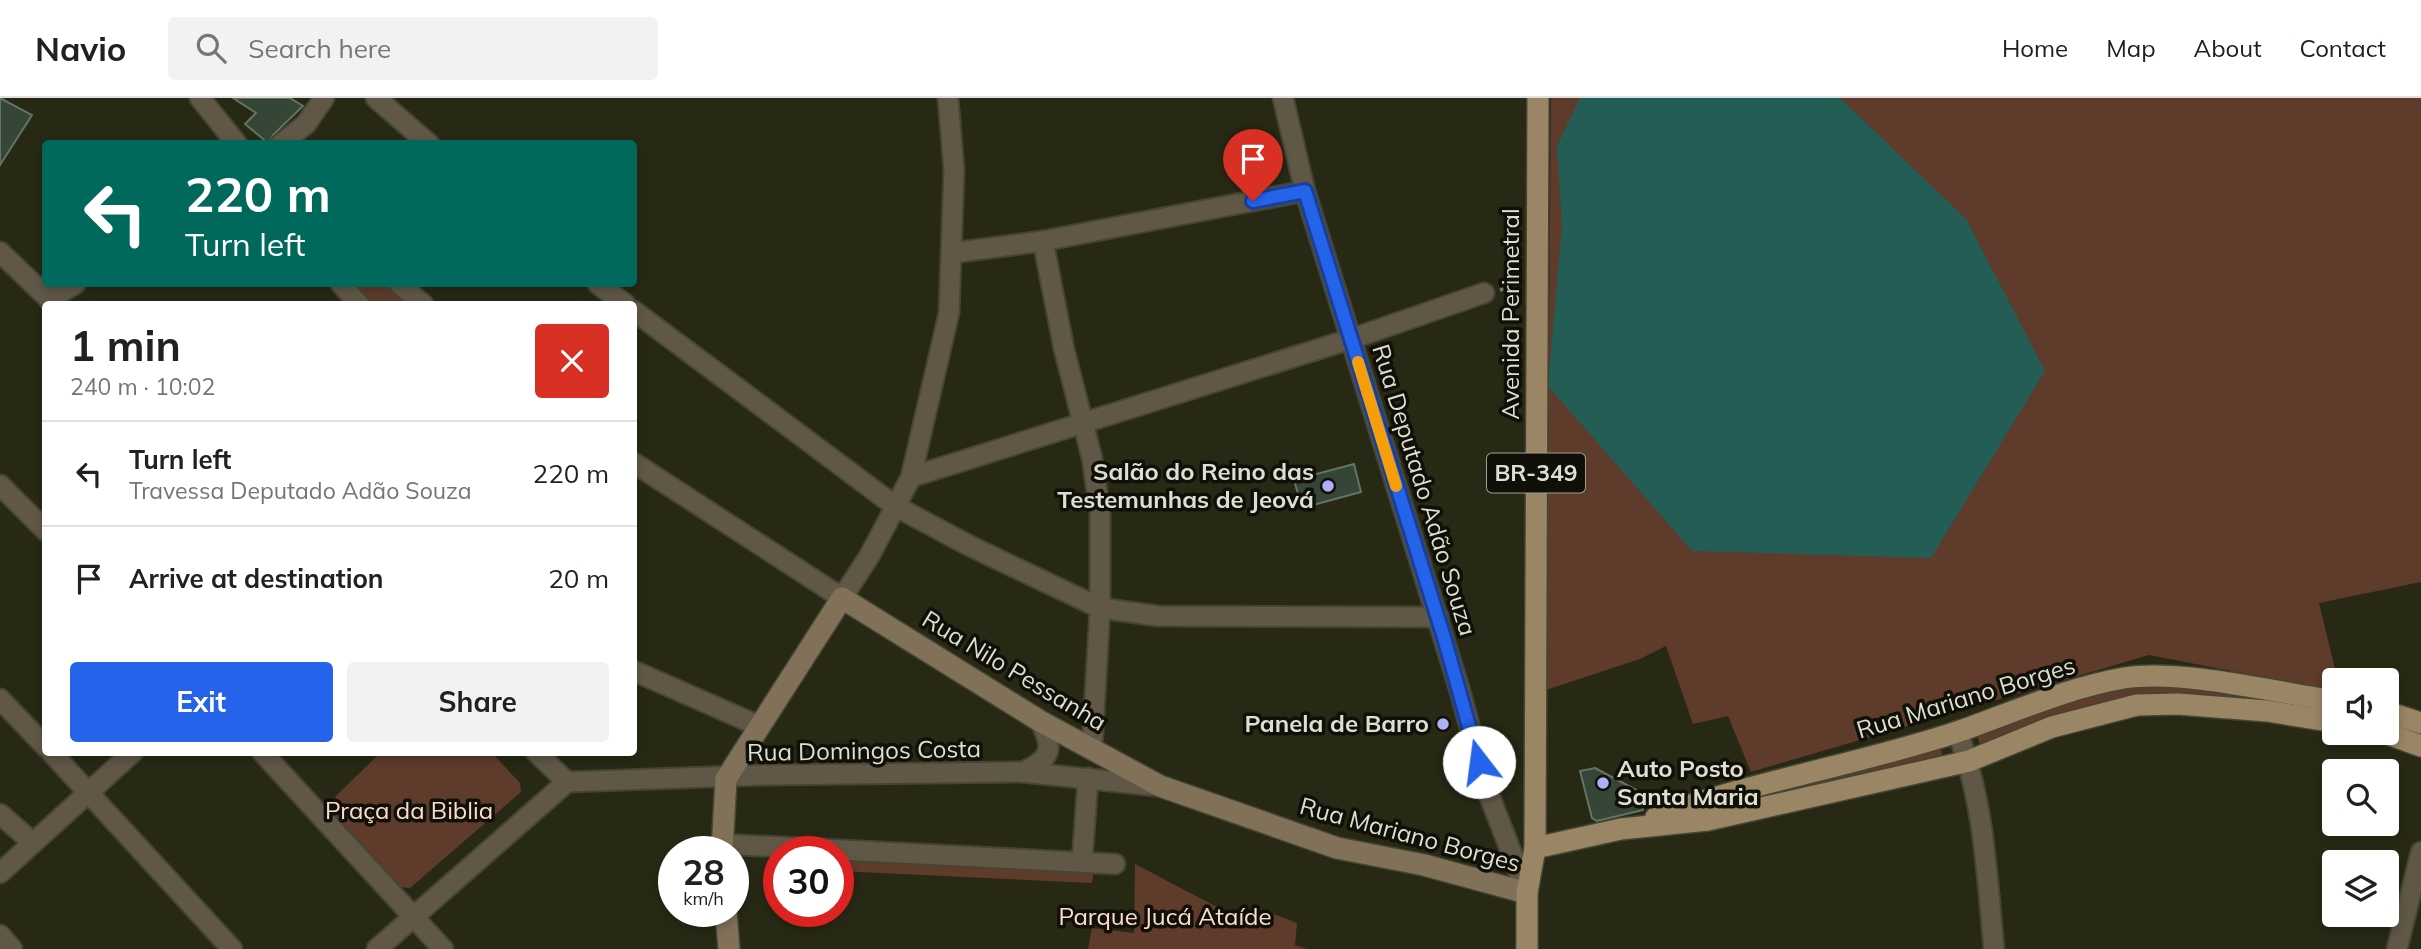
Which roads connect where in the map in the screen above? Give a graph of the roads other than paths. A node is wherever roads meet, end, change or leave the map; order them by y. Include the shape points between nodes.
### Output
1 (200, 98) edge
2 (324, 98) edge
3 (376, 98) edge
4 (948, 98) edge
5 (1283, 98) edge
6 (1538, 98) edge
7 (235, 140) edge
8 (286, 140) edge
9 (424, 140) edge
10 (1305, 191) junction
11 (1043, 241) junction
12 (0, 252) edge
13 (952, 253) junction
14 (71, 287) edge
15 (344, 287) edge
16 (403, 287) edge
17 (602, 287) edge
18 (1484, 293) road end
19 (51, 301) edge
20 (53, 301) edge
21 (356, 301) edge
22 (420, 301) edge
23 (621, 301) edge
24 (637, 313) edge
25 (1351, 339) junction
26 (1084, 424) junction
27 (637, 465) edge
28 (911, 477) junction
29 (0, 485) edge
30 (895, 506) junction
31 (42, 527) edge
32 (842, 598) junction
33 (1101, 608) junction
34 (1438, 617) junction
35 (637, 672) edge
36 (0, 699) edge
37 (2322, 699) edge
38 (2322, 720) edge
39 (1041, 721) junction
40 (759, 726) junction
41 (1957, 732) junction
42 (2399, 738) edge
43 (42, 743) edge
44 (2421, 746) edge
45 (1092, 748) junction
46 (55, 756) edge
47 (129, 756) edge
48 (266, 756) edge
49 (540, 756) edge
50 (1969, 761) junction
51 (1022, 772) junction
52 (1088, 778) junction
53 (726, 779) junction
54 (567, 782) junction
55 (1160, 786) junction
56 (90, 793) junction
57 (0, 814) edge
58 (1621, 830) junction
59 (723, 836) edge
60 (32, 842) junction
61 (1535, 848) junction
62 (749, 849) edge
63 (2421, 852) edge
64 (1082, 862) junction
65 (1115, 864) dead end
66 (0, 873) edge
67 (1527, 893) junction
68 (415, 918) junction
69 (727, 927) edge
70 (0, 935) edge
71 (12, 949) edge
72 (232, 949) edge
73 (377, 949) edge
74 (443, 949) edge
75 (729, 949) edge
76 (1527, 949) edge
77 (1994, 949) edge
78 (2397, 949) edge

1 - 7 street
2 - 8 street via 306,124
3 - 9 street
4 - 13 street via 954,170
5 - 10 street, Rua Deputado Adão Souza
6 - 61 main road, Avenida Perimetral / BR-349
10 - 11 street
10 - 25 street, Rua Deputado Adão Souza
11 - 13 street
11 - 26 street
12 - 19 street
13 - 28 street via 949,313
14 - 20 street
15 - 21 street
16 - 22 street
17 - 23 street
18 - 25 street
24 - 30 street
25 - 26 street
25 - 34 street, Rua Deputado Adão Souza
26 - 28 street
26 - 33 street via 1100,512
27 - 32 street
28 - 30 street
29 - 31 street
30 - 32 street
30 - 33 street
32 - 39 street, Rua Nilo Pessanha
32 - 40 street
33 - 34 street via 1158,615
33 - 45 street
34 - 67 street, Rua Deputado Adão Souza via 1486,787
35 - 40 street
36 - 43 street
37 - 41 main road, Rua Mariano Borges via 2173,677 2125,678 2041,700
38 - 50 main road, Rua Mariano Borges via 2267,711 2137,705 2052,727
39 - 45 street, Rua Nilo Pessanha
39 - 51 street via 1049,738 1048,754 1042,763
40 - 53 street
41 - 50 street
41 - 58 main road, Rua Mariano Borges via 1702,800
42 - 44 main road
45 - 55 street, Rua Nilo Pessanha
46 - 56 street
47 - 56 street
48 - 68 street
49 - 54 street
50 - 58 main road, Rua Mariano Borges via 1708,820
50 - 77 street via 1984,845
51 - 52 street, Rua Domingos Costa
51 - 53 street, Rua Domingos Costa
52 - 55 street, Rua Domingos Costa
52 - 64 street
53 - 54 street, Rua Domingos Costa
53 - 59 street
54 - 68 street
55 - 67 street, Rua Mariano Borges via 1337,848 1424,865
56 - 60 street
56 - 72 street
57 - 60 street
58 - 61 main road, Rua Mariano Borges
60 - 66 street
61 - 67 main road, Avenida Perimetral
62 - 64 street
63 - 78 street
64 - 65 street
67 - 76 main road, Avenida Perimetral
68 - 73 street
68 - 74 street
69 - 75 street
70 - 71 street

